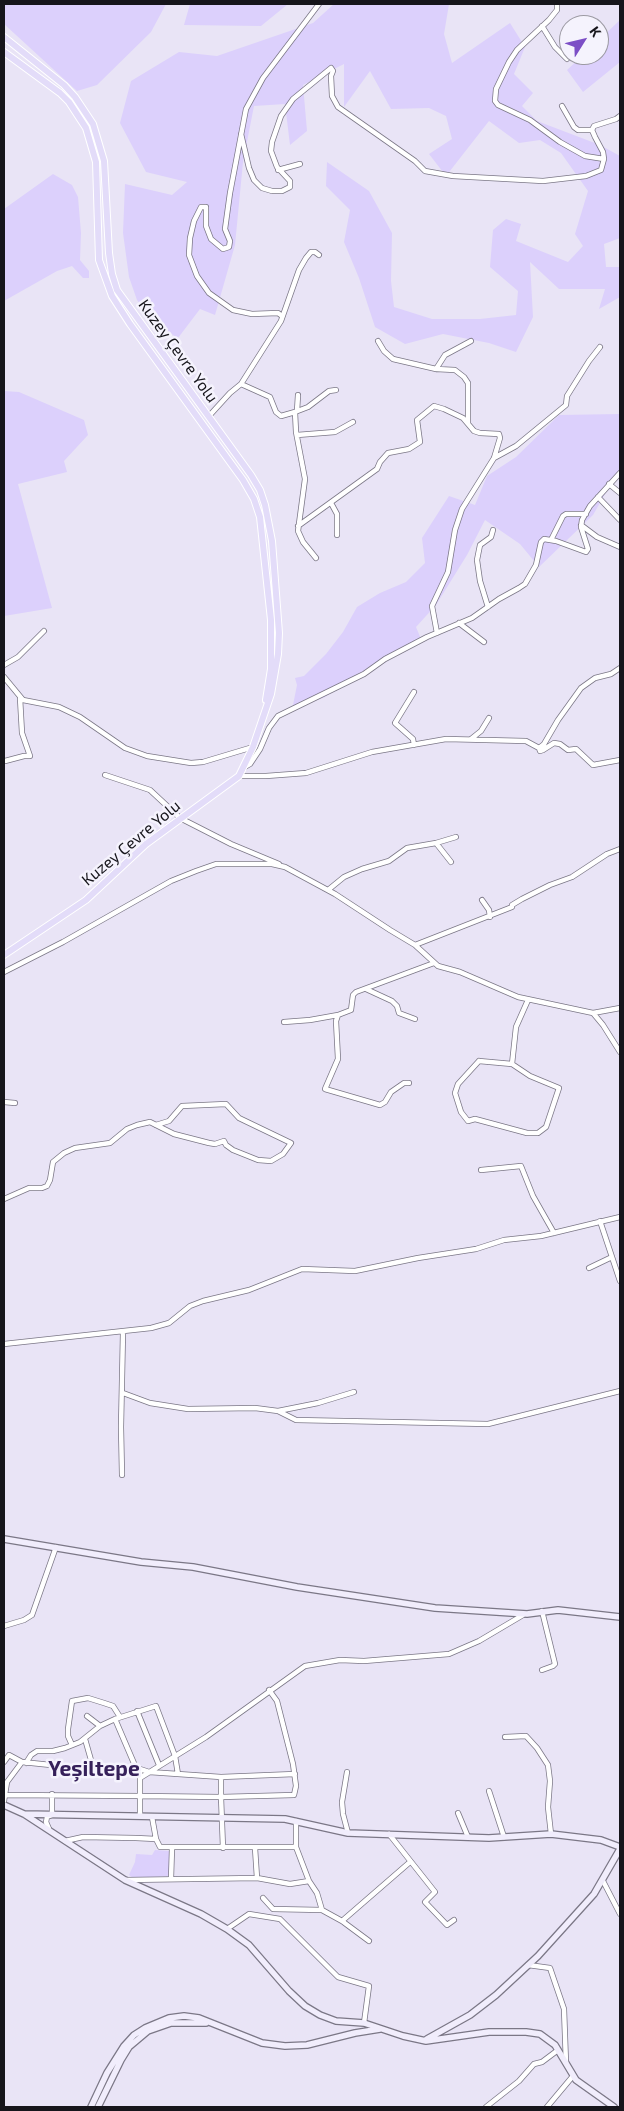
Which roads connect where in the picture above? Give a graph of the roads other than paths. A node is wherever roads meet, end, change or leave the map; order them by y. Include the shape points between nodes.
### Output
1 (319, 4) edge
2 (557, 4) edge
3 (542, 26) junction
4 (4, 37) edge
5 (4, 52) edge
6 (559, 52) edge
7 (562, 106) dead end
8 (620, 116) edge
9 (592, 130) junction
10 (241, 134) junction
11 (604, 159) junction
12 (300, 164) dead end
13 (278, 170) junction
14 (319, 255) dead end
15 (282, 316) junction
16 (378, 341) dead end
17 (470, 341) dead end
18 (600, 347) dead end
19 (436, 368) junction
20 (241, 384) junction
21 (336, 390) dead end
22 (298, 395) dead end
23 (296, 411) junction
24 (209, 416) junction
25 (352, 422) dead end
26 (468, 425) junction
27 (297, 435) junction
28 (494, 458) junction
29 (620, 473) edge
30 (609, 484) junction
31 (620, 493) edge
32 (598, 497) junction
33 (331, 503) junction
34 (586, 514) junction
35 (620, 520) edge
36 (298, 526) junction
37 (581, 526) junction
38 (493, 530) dead end
39 (337, 535) dead end
40 (551, 540) junction
41 (620, 547) edge
42 (316, 558) dead end
43 (488, 607) junction
44 (459, 623) junction
45 (44, 631) dead end
46 (437, 633) junction
47 (484, 642) dead end
48 (4, 665) edge
49 (620, 668) edge
50 (4, 677) edge
51 (414, 692) dead end
52 (20, 698) junction
53 (266, 707) junction
54 (488, 718) dead end
55 (471, 739) junction
56 (414, 745) junction
57 (253, 747) junction
58 (539, 748) junction
59 (620, 760) edge
60 (6, 762) dead end
61 (243, 768) junction
62 (105, 775) dead end
63 (239, 776) junction
64 (180, 818) junction
65 (456, 837) dead end
66 (436, 843) junction
67 (620, 849) edge
68 (451, 862) dead end
69 (285, 867) junction
70 (328, 890) junction
71 (482, 900) dead end
72 (490, 917) junction
73 (415, 945) junction
74 (4, 955) edge
75 (434, 963) junction
76 (4, 972) edge
77 (366, 989) junction
78 (528, 1000) junction
79 (620, 1008) edge
80 (592, 1013) junction
81 (338, 1015) junction
82 (416, 1019) dead end
83 (284, 1022) dead end
84 (620, 1052) edge
85 (512, 1064) junction
86 (409, 1083) dead end
87 (4, 1102) edge
88 (15, 1103) dead end
89 (156, 1125) junction
90 (481, 1170) dead end
91 (4, 1199) edge
92 (620, 1217) edge
93 (600, 1221) junction
94 (554, 1233) junction
95 (612, 1257) junction
96 (589, 1268) dead end
97 (620, 1280) edge
98 (123, 1332) junction
99 (4, 1344) edge
100 (620, 1391) edge
101 (354, 1392) dead end
102 (123, 1393) junction
103 (278, 1411) junction
104 (122, 1475) dead end
105 (4, 1539) edge
106 (56, 1547) junction
107 (542, 1611) junction
108 (526, 1614) junction
109 (620, 1617) edge
110 (4, 1626) edge
111 (542, 1670) dead end
112 (270, 1690) junction
113 (137, 1711) junction
114 (87, 1716) dead end
115 (117, 1718) junction
116 (100, 1726) junction
117 (505, 1737) dead end
118 (85, 1738) junction
119 (72, 1745) junction
120 (175, 1756) junction
121 (4, 1762) edge
122 (24, 1762) junction
123 (159, 1765) junction
124 (93, 1767) junction
125 (138, 1768) junction
126 (149, 1772) junction
127 (347, 1772) dead end
128 (178, 1774) junction
129 (295, 1774) junction
130 (221, 1777) junction
131 (140, 1778) junction
132 (489, 1791) dead end
133 (5, 1794) edge
134 (52, 1794) junction
135 (140, 1796) junction
136 (222, 1797) junction
137 (4, 1801) edge
138 (4, 1805) edge
139 (458, 1813) dead end
140 (24, 1814) junction
141 (52, 1815) junction
142 (140, 1816) junction
143 (152, 1817) junction
144 (222, 1818) junction
145 (296, 1821) junction
146 (50, 1831) junction
147 (348, 1833) junction
148 (389, 1834) junction
149 (553, 1835) junction
150 (468, 1837) junction
151 (504, 1837) junction
152 (156, 1839) junction
153 (65, 1841) junction
154 (296, 1847) junction
155 (620, 1847) edge
156 (172, 1848) junction
157 (223, 1848) junction
158 (255, 1848) junction
159 (410, 1862) junction
160 (257, 1878) junction
161 (171, 1879) junction
162 (125, 1880) junction
163 (603, 1880) junction
164 (309, 1881) junction
165 (263, 1898) dead end
166 (322, 1910) junction
167 (620, 1914) edge
168 (454, 1920) dead end
169 (342, 1921) junction
170 (227, 1929) junction
171 (369, 1941) dead end
172 (528, 1965) junction
173 (364, 2023) junction
174 (214, 2024) junction
175 (382, 2029) junction
176 (426, 2041) junction
177 (558, 2050) junction
178 (566, 2066) junction
179 (573, 2076) junction
180 (90, 2107) edge
181 (98, 2107) edge
182 (486, 2107) edge
183 (547, 2107) edge
184 (614, 2107) edge

1 - 10 street via 263,78 246,109
2 - 3 street via 557,10
3 - 6 street
3 - 11 street via 509,62 496,89 495,101 586,156
4 - 24 main road, Kuzey Çevre Yolu via 64,86 93,124 104,161 108,253 118,290
5 - 53 main road, Kuzey Çevre Yolu via 69,102 86,128 96,162 100,260 112,296 254,500 260,517 271,620 271,669
7 - 9 street via 574,127
8 - 9 street via 598,123
9 - 11 street
10 - 13 street via 249,168 262,188 282,191 290,187 290,181
10 - 15 street via 225,229 229,247 223,249 210,239 206,207 202,207 194,221 189,255 197,276 209,293 233,310
11 - 13 street via 601,170 586,176 543,181 452,176 425,171 338,107 332,96 331,68 293,99 281,116 271,146
12 - 13 street
14 - 15 street via 311,252 306,258
15 - 20 street
16 - 19 street via 393,359
17 - 19 street via 445,355
18 - 28 street via 567,396 566,405 516,446
19 - 26 street via 455,370 468,383
20 - 23 street via 270,398 281,416
20 - 24 street
21 - 23 street
22 - 23 street
23 - 27 street
24 - 53 main road, Kuzey Çevre Yolu via 251,475 269,520 278,633 276,672
25 - 27 street via 335,432
26 - 28 street via 480,434 499,434
26 - 33 street via 463,418 434,406 417,420 420,442 409,449 388,453 377,470
27 - 36 street via 305,479
28 - 46 street via 462,509 455,530 448,572 432,606
29 - 30 street
30 - 31 street
30 - 32 street
32 - 34 street
32 - 35 street
33 - 36 street
33 - 39 street via 337,514
34 - 37 street
34 - 40 street via 566,514
36 - 42 street via 304,542
37 - 40 street via 588,549 586,552
37 - 41 street
38 - 43 street via 491,537 480,545 477,560
40 - 43 street via 541,542 536,565 525,584
43 - 44 street
44 - 46 street
44 - 47 street
45 - 48 street via 18,657
46 - 61 street via 385,659 364,674 278,716 250,764
49 - 58 street via 595,678 581,688
50 - 52 street
51 - 56 street via 395,723 413,739
52 - 57 street via 59,707 80,717 115,742 147,756 203,762
52 - 60 street via 22,733 30,756
53 - 57 main road, Kuzey Çevre Yolu
54 - 55 street via 481,731
55 - 56 street via 446,739
55 - 58 street via 529,742
56 - 63 street via 372,752 306,773
57 - 61 main road, Kuzey Çevre Yolu
58 - 59 street via 540,751 554,743 568,750 576,749 593,765
61 - 63 main road, Kuzey Çevre Yolu
62 - 64 street via 150,790
63 - 64 main road, Kuzey Çevre Yolu
64 - 69 street
64 - 74 main road, Kuzey Çevre Yolu via 127,860 86,900
65 - 66 street
66 - 68 street
66 - 70 street via 406,848 389,861 344,877
67 - 72 street via 572,877
69 - 70 street
69 - 76 street via 235,863 216,864 196,871 171,881
70 - 73 street
71 - 72 street
72 - 73 street
73 - 75 street
75 - 77 street
75 - 78 street
77 - 81 street via 354,993 351,1010
77 - 82 street via 392,1001 399,1013
78 - 80 street
78 - 85 street via 516,1027
79 - 80 street
80 - 84 street via 603,1024
81 - 83 street
81 - 86 street via 338,1059 325,1089 380,1105 391,1092
85 - 85 street via 530,1076 559,1088 546,1127 538,1133 511,1130 475,1119 468,1121 461,1112 455,1093 458,1084 480,1061
87 - 88 street
89 - 89 street via 174,1134 208,1143 224,1141 233,1150 258,1160 271,1161 283,1154 291,1143 239,1118 226,1104 182,1106 169,1121
89 - 91 street via 150,1122 137,1125 110,1143 64,1152 53,1162 47,1186 29,1188
90 - 94 street via 521,1166
92 - 93 street
93 - 94 street
93 - 95 street
94 - 98 street via 504,1240 476,1249 355,1271 302,1269 249,1290 196,1303 169,1323
95 - 96 street
95 - 97 street
98 - 99 street
98 - 102 street
100 - 103 street via 488,1424 296,1420
101 - 103 street
102 - 103 street via 150,1403 188,1409
102 - 104 street
105 - 106 street
106 - 108 street via 435,1608
106 - 110 street via 32,1615
107 - 108 street
107 - 109 street
107 - 111 street via 555,1664
108 - 112 street via 449,1654 340,1660 305,1666
112 - 120 street
112 - 129 street via 277,1701
113 - 115 street
113 - 120 street via 156,1706
113 - 123 street
114 - 116 street
115 - 116 street
115 - 119 street via 113,1706 88,1698 72,1701 68,1729
115 - 125 street
116 - 118 street
117 - 149 street via 526,1736 548,1765 548,1807
118 - 119 street
118 - 124 street
119 - 122 street via 53,1751 37,1751
120 - 123 street
120 - 128 street
121 - 122 street via 9,1755
122 - 124 street
122 - 133 street via 11,1775
123 - 126 street
124 - 125 street
125 - 126 street
125 - 131 street
126 - 128 street
126 - 131 street
127 - 147 street via 342,1814
128 - 130 street
129 - 130 street
129 - 136 street via 294,1795
130 - 136 street
131 - 135 street
132 - 151 street
133 - 134 street
133 - 137 street
134 - 135 street
134 - 141 street
135 - 136 street
135 - 142 street
136 - 144 street
138 - 140 street
139 - 150 street
140 - 141 street
140 - 146 street
141 - 142 street
141 - 146 street via 46,1822
142 - 143 street
143 - 144 street
143 - 152 street
144 - 145 street
144 - 157 street
145 - 147 street
145 - 154 street
146 - 153 street
147 - 148 street
148 - 150 street
148 - 159 street
149 - 151 street
149 - 155 street via 601,1840
150 - 151 street
152 - 153 street via 83,1837
152 - 156 street via 160,1847
153 - 162 street
154 - 158 street
154 - 164 street
155 - 163 street
156 - 157 street
156 - 161 street
157 - 158 street
158 - 160 street
159 - 168 street via 435,1892 425,1902 447,1925
159 - 169 street
160 - 161 street
160 - 164 street via 290,1884
161 - 162 street
162 - 170 street
163 - 167 street
163 - 172 street via 565,1927
164 - 166 street
165 - 166 street via 272,1909
166 - 169 street
169 - 171 street
170 - 173 street via 250,1945 305,2006 336,2021
170 - 173 street via 249,1914 280,1919 338,1977 369,1986
172 - 176 street via 470,2016
172 - 178 street via 550,1968 564,2009
173 - 175 street
174 - 175 street via 262,2043 285,2046 307,2045
174 - 180 street via 184,2016 156,2022 134,2035 117,2056
174 - 181 street via 171,2022 148,2031 129,2047 120,2060
175 - 176 street
176 - 177 street via 489,2032 534,2032 549,2040
177 - 178 street
177 - 182 street via 534,2064 519,2081
178 - 179 street
179 - 183 street
179 - 184 street

